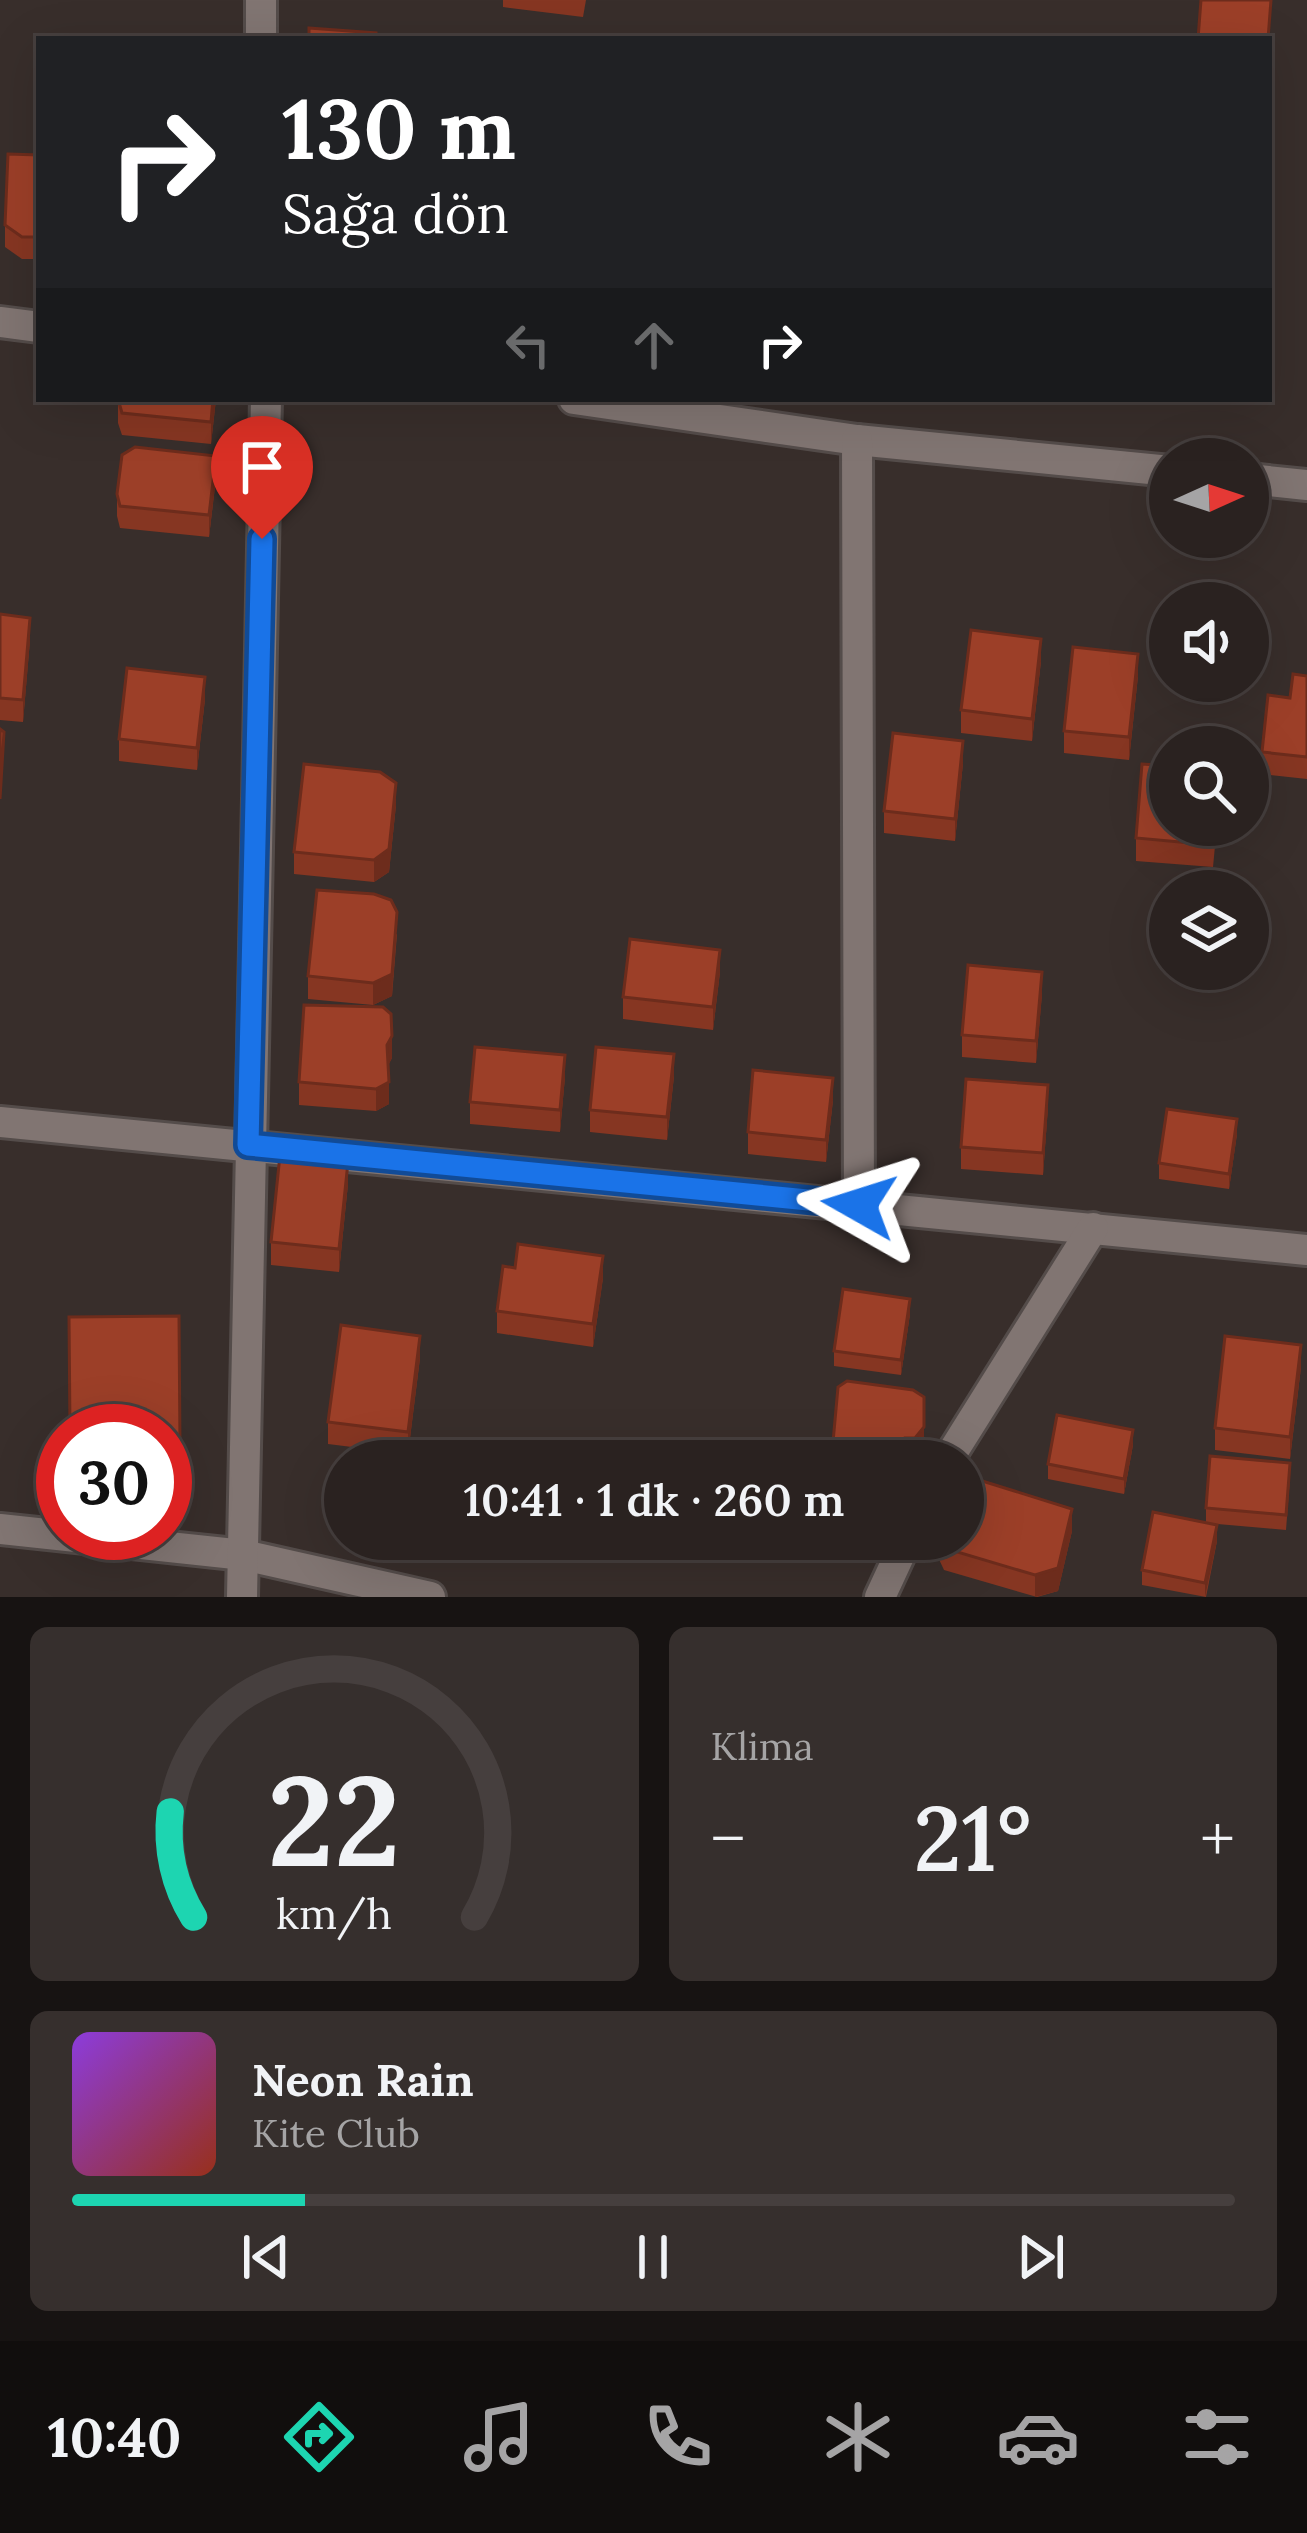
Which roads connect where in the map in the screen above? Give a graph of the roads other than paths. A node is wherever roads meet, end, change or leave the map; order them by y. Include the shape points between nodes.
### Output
1 (261, 0) edge
2 (261, 36) edge
3 (0, 322) edge
4 (36, 327) edge
5 (266, 402) edge
6 (595, 402) edge
7 (857, 440) junction
8 (1149, 470) edge
9 (1269, 481) edge
10 (1307, 485) edge
11 (0, 1121) edge
12 (248, 1145) junction
13 (859, 1205) junction
14 (1094, 1228) junction
15 (1307, 1250) edge
16 (960, 1440) edge
17 (0, 1529) edge
18 (244, 1555) junction
19 (897, 1560) edge
20 (242, 1597) edge
21 (430, 1597) edge
22 (880, 1597) edge

1 - 2 street
3 - 4 street
5 - 12 street
6 - 7 street
7 - 8 street
7 - 13 street
9 - 10 street
11 - 12 street
12 - 13 street
12 - 18 street
13 - 14 street
14 - 15 street
14 - 16 street
17 - 18 street
18 - 20 street
18 - 21 street
19 - 22 street

